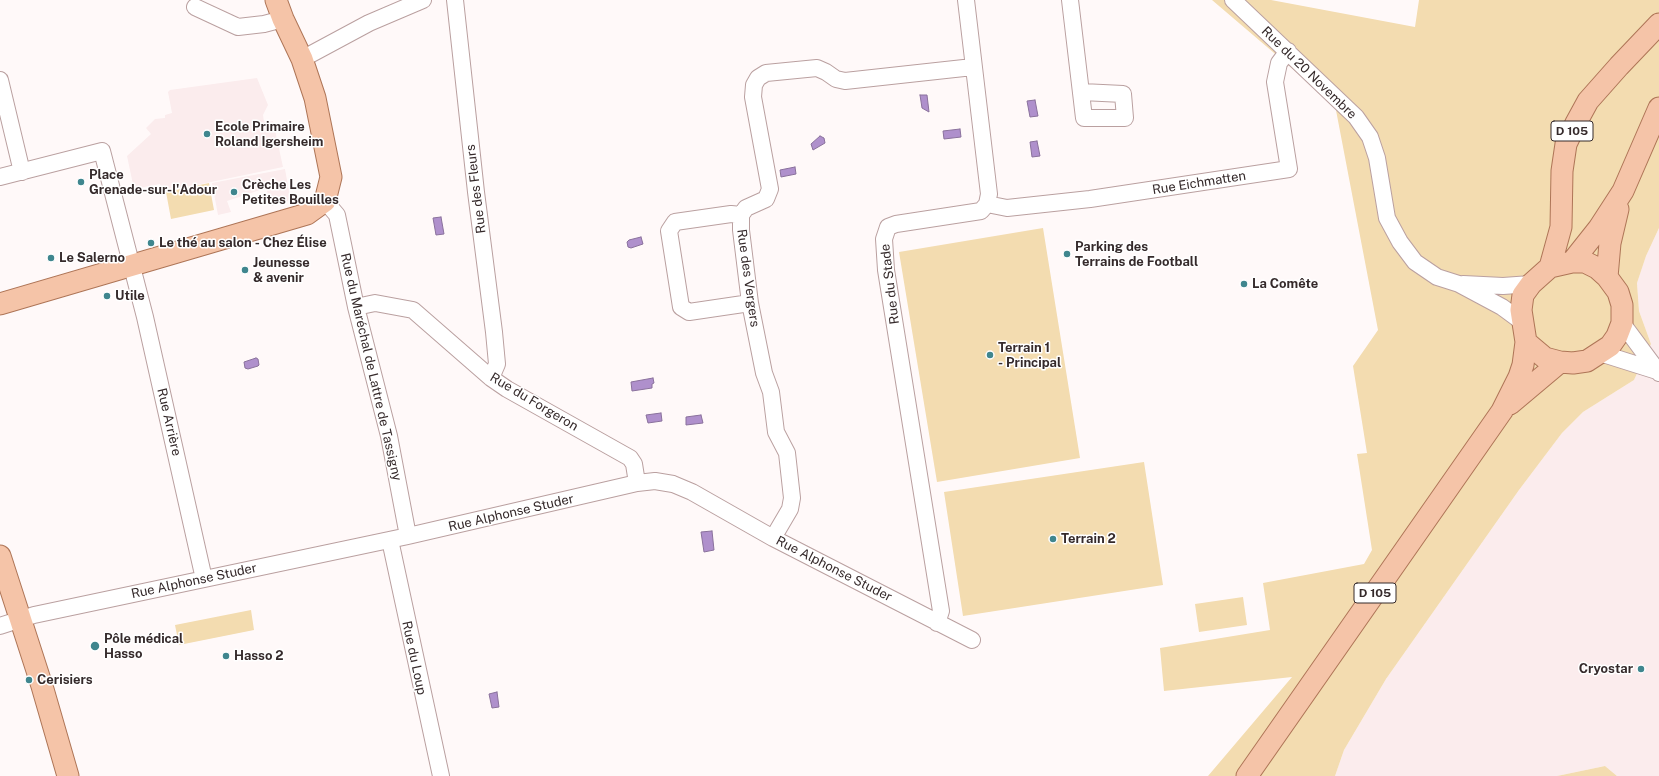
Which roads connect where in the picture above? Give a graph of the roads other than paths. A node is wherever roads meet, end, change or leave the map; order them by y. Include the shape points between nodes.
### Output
1 (423, 0) edge
2 (455, 0) edge
3 (966, 0) edge
4 (1070, 0) edge
5 (1233, 0) edge
6 (195, 7) dead end
7 (279, 10) edge
8 (1659, 24) edge
9 (1288, 50) junction
10 (302, 59) junction
11 (973, 68) junction
12 (0, 80) edge
13 (1082, 92) dead end
14 (1659, 108) edge
15 (22, 172) junction
16 (0, 177) edge
17 (1623, 191) junction
18 (325, 201) junction
19 (987, 204) junction
20 (741, 215) junction
21 (1572, 262) junction
22 (132, 265) junction
23 (1550, 267) junction
24 (1607, 278) junction
25 (1459, 284) junction
26 (1531, 284) junction
27 (750, 303) junction
28 (0, 304) edge
29 (356, 306) junction
30 (1522, 321) junction
31 (1622, 323) junction
32 (1526, 342) junction
33 (1600, 353) junction
34 (1560, 362) junction
35 (1658, 372) edge
36 (491, 378) junction
37 (1502, 411) junction
38 (637, 483) junction
39 (408, 536) junction
40 (773, 538) junction
41 (390, 540) junction
42 (0, 556) edge
43 (204, 579) junction
44 (19, 619) junction
45 (937, 623) junction
46 (0, 626) edge
47 (972, 640) dead end
48 (68, 776) edge
49 (441, 776) edge
50 (1248, 776) edge

1 - 10 street via 369,23
2 - 36 street, Rue des Fleurs via 494,332 497,364
3 - 11 street
4 - 13 street
5 - 9 street, Rue du 20 Novembre
6 - 7 street via 238,27 264,24
7 - 10 main road
8 - 23 main road, D 105 via 1588,101 1566,144 1562,171 1561,227
9 - 19 street, Rue Eichmatten via 1279,63 1275,82 1289,169 1090,199 1007,208
9 - 25 street, Rue du 20 Novembre via 1356,117 1370,137 1377,158 1387,218 1400,242 1415,262 1437,277
10 - 18 main road via 315,98 330,177
11 - 19 street via 989,194
11 - 20 street, Rue des Vergers via 844,81 817,68 766,73 758,78 754,84 753,97 770,190 766,199 746,208
12 - 15 street
14 - 17 main road
15 - 16 street
15 - 22 street, Rue Arrière via 102,151
17 - 21 main road via 1599,228
17 - 24 main road via 1610,243
18 - 22 main road via 308,214
18 - 29 street, Rue du Maréchal de Lattre de Tassigny via 338,215
19 - 45 street, Rue du Stade via 981,211 896,224 888,227 884,239 886,270 941,611
20 - 27 street, Rue des Vergers
20 - 27 street via 675,222 669,231 681,307 689,312
21 - 23 main road
21 - 24 main road via 1585,262 1597,268
22 - 28 main road
22 - 43 street, Rue Arrière
23 - 26 main road
24 - 31 main road via 1618,292 1622,305
25 - 26 street, Rue du 20 Novembre
25 - 30 street, Rue du 20 Novembre
26 - 30 main road via 1523,295
27 - 40 street, Rue des Vergers via 764,373 771,392 776,432 787,453 792,498 790,509
29 - 36 street, Rue du Forgeron via 375,303 413,310
29 - 39 street, Rue du Maréchal de Lattre de Tassigny via 389,436
30 - 32 main road
31 - 33 main road via 1610,346
31 - 35 street
32 - 34 main road via 1545,358
32 - 37 main road, D 105 via 1519,377
33 - 34 main road via 1587,361
33 - 35 street
34 - 37 main road, D 105
36 - 38 street, Rue du Forgeron via 630,458 634,464
37 - 50 main road, D 105
38 - 39 street, Rue Alphonse Studer
38 - 40 street, Rue Alphonse Studer via 655,481 673,484
39 - 41 street, Rue Alphonse Studer
40 - 45 street, Rue Alphonse Studer
41 - 43 street, Rue Alphonse Studer
41 - 49 street, Rue du Loup
42 - 44 main road
43 - 44 street, Rue Alphonse Studer
44 - 46 street, Rue Alphonse Studer
44 - 48 main road
45 - 47 street, Rue Alphonse Studer

